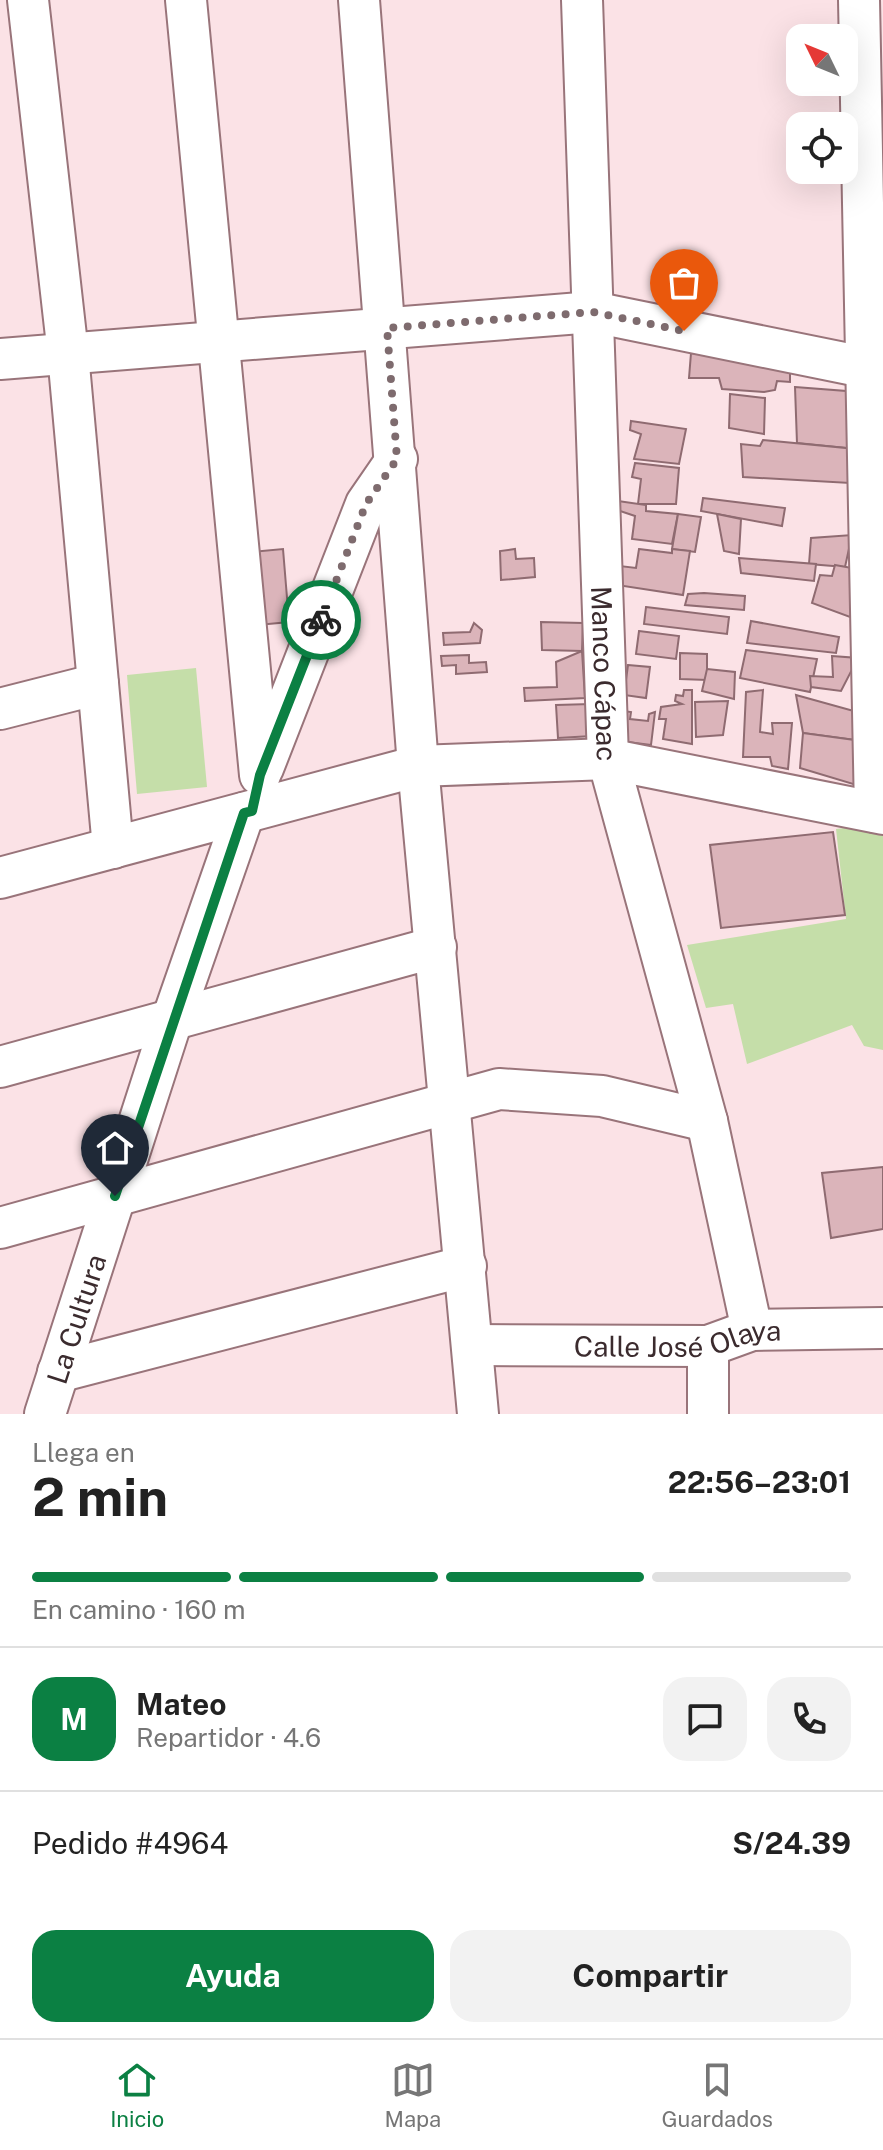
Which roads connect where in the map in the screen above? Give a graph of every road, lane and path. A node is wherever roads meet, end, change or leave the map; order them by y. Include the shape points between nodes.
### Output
1 (28, 0) edge
2 (186, 0) edge
3 (359, 0) edge
4 (582, 0) edge
5 (859, 0) edge
6 (593, 312) junction
7 (387, 328) junction
8 (219, 342) junction
9 (68, 354) junction
10 (0, 359) edge
11 (875, 369) edge
12 (397, 459) junction
13 (98, 684) junction
14 (0, 709) edge
15 (608, 759) junction
16 (418, 766) junction
17 (252, 800) junction
18 (879, 813) edge
19 (113, 848) junction
20 (0, 878) edge
21 (436, 947) junction
22 (172, 1020) junction
23 (0, 1067) edge
24 (450, 1102) junction
25 (707, 1121) junction
26 (115, 1196) junction
27 (0, 1228) edge
28 (466, 1266) junction
29 (883, 1328) edge
30 (752, 1330) junction
31 (473, 1345) junction
32 (708, 1346) junction
33 (58, 1372) junction
34 (45, 1414) edge
35 (478, 1414) edge
36 (708, 1414) edge

1 - 9 street
2 - 8 street
3 - 7 street
4 - 6 street, Manco Cápac
5 - 11 street
6 - 7 street
6 - 11 street
6 - 15 street, Manco Cápac
7 - 8 street
7 - 12 street
8 - 9 street
8 - 17 street
9 - 10 street
9 - 13 street
11 - 18 street
12 - 16 street
12 - 17 street, La Cultura via 366,504
13 - 14 street
13 - 19 street
15 - 16 street
15 - 18 street
15 - 25 street, Manco Cápac
16 - 17 street
16 - 21 street
17 - 19 street
17 - 22 street, La Cultura
19 - 20 street
21 - 22 street
21 - 24 street
22 - 23 street
22 - 26 street, La Cultura
24 - 25 street via 499,1089 602,1096
24 - 26 street
24 - 28 street
25 - 30 street, Manco Cápac
26 - 27 street
26 - 33 street, La Cultura
28 - 31 street
28 - 33 street
29 - 30 street, Calle José Olaya
30 - 32 street, Calle José Olaya
31 - 32 street, Calle José Olaya
31 - 35 street
32 - 36 street
33 - 34 street, La Cultura

